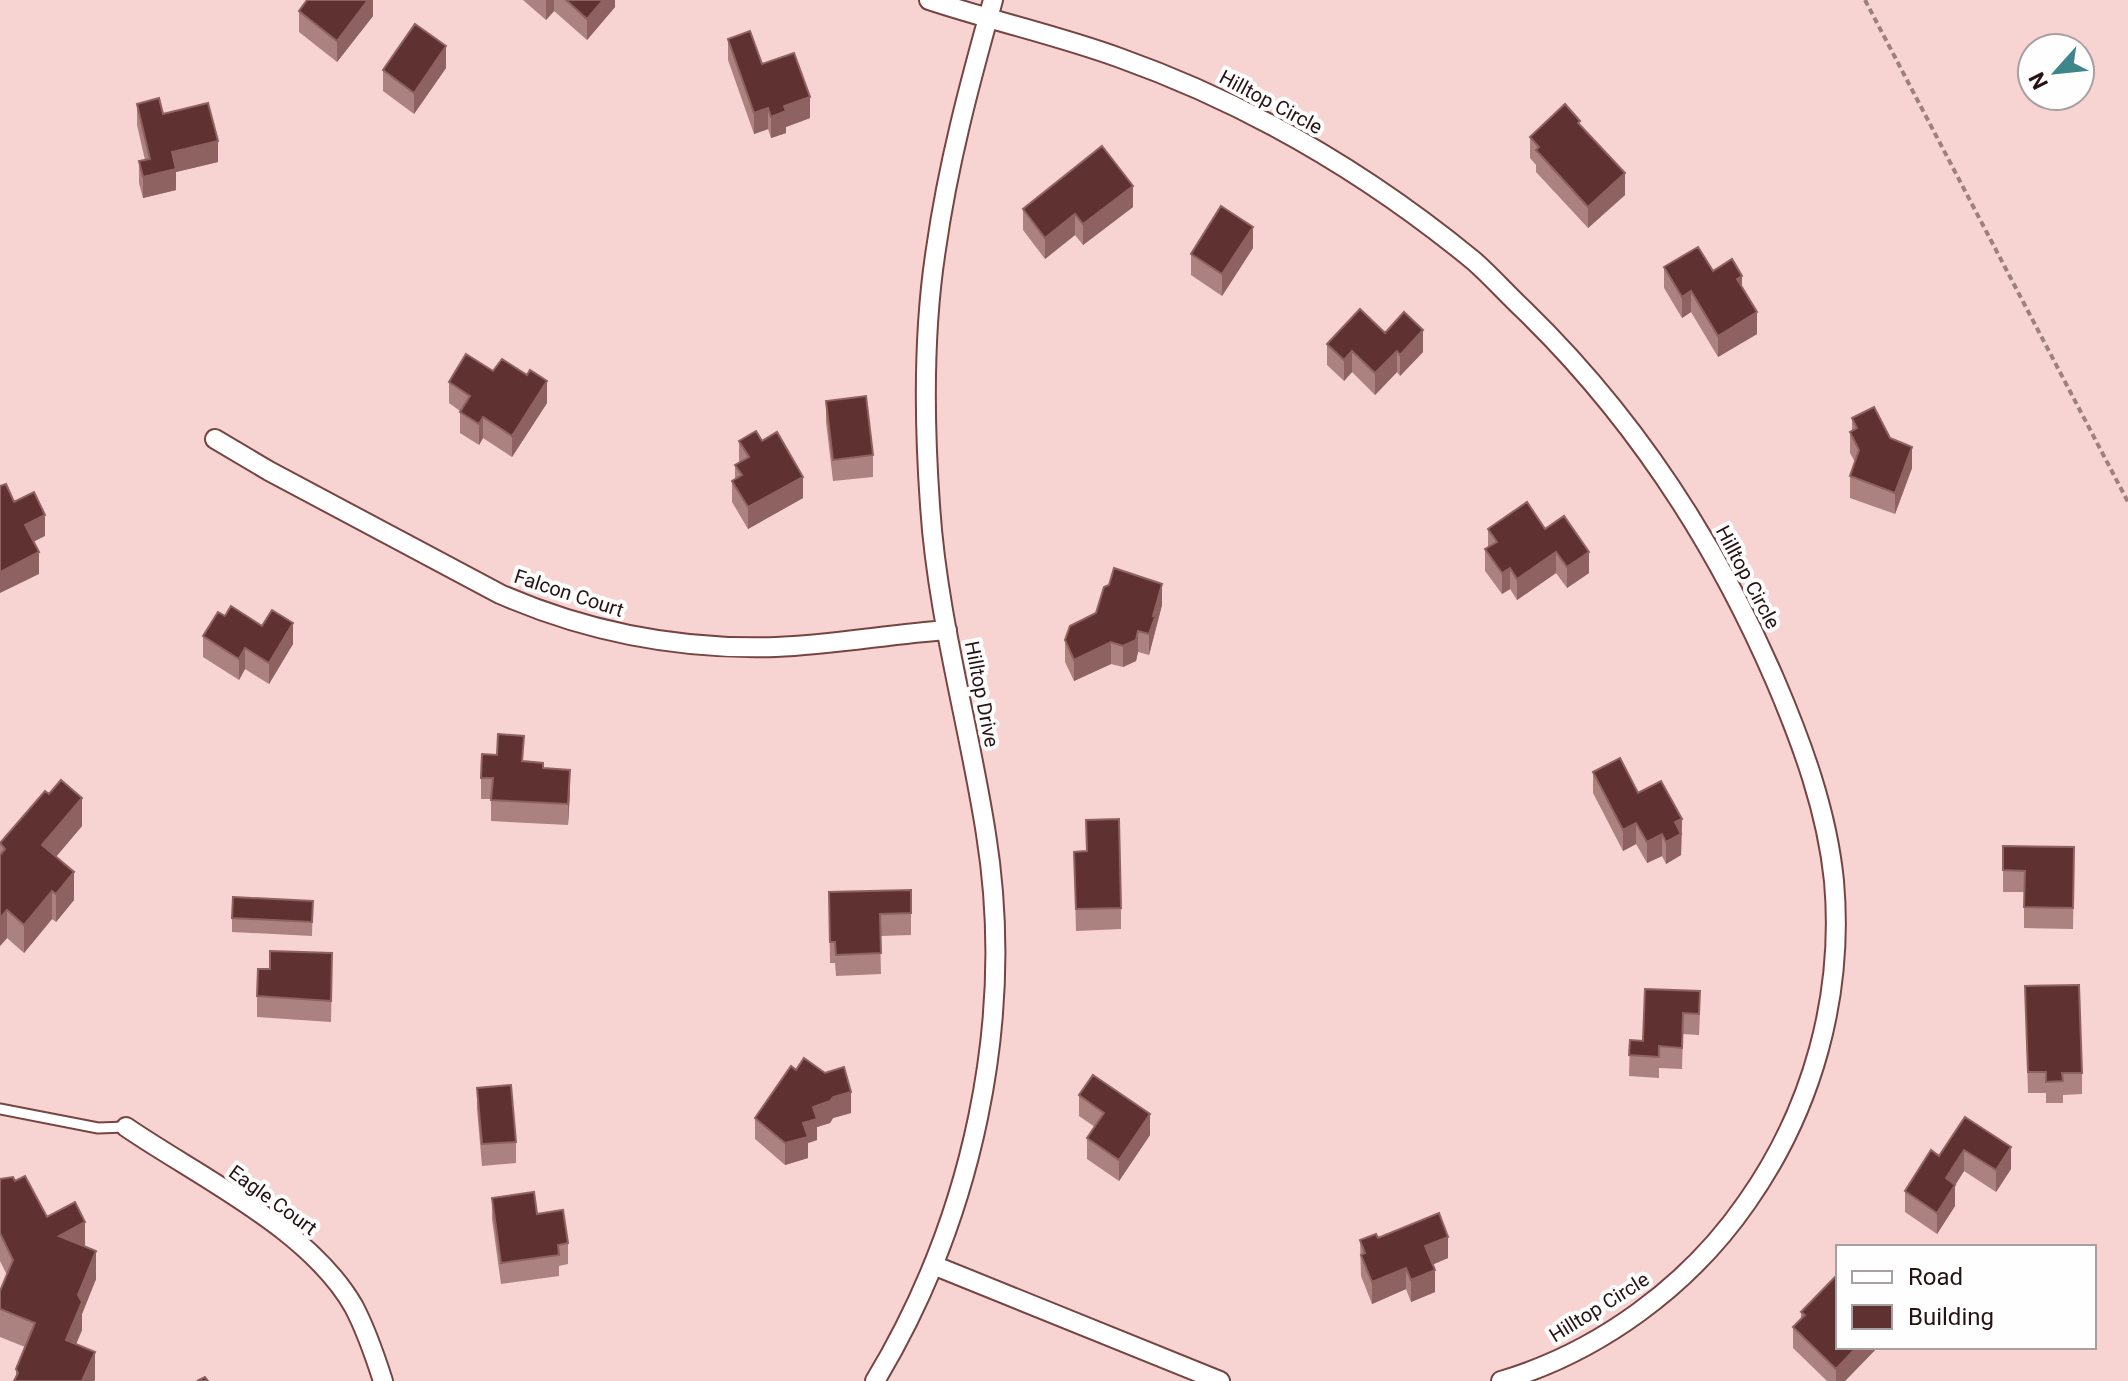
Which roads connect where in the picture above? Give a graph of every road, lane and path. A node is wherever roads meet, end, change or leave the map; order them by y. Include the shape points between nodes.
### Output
1 (929, 0) edge
2 (1865, 0) edge
3 (991, 9) edge
4 (215, 439) dead end
5 (2128, 502) edge
6 (947, 630) junction
7 (0, 1109) edge
8 (126, 1127) joint
9 (933, 1265) junction
10 (383, 1381) edge
11 (875, 1381) edge
12 (1220, 1381) edge
13 (1501, 1381) edge

1 - 3 street, Hilltop Circle
2 - 5 path
3 - 6 street, Hilltop Drive via 956,136 931,292 929,496
3 - 13 street, Hilltop Circle via 1210,94 1273,125 1384,192 1478,265 1552,337 1661,470 1741,607 1789,713 1823,819 1835,897 1832,978 1810,1084 1754,1192 1679,1279 1592,1342
4 - 6 street, Falcon Court via 500,594 600,630 676,642 776,647
6 - 9 street, Hilltop Drive via 993,886 993,1007 964,1178
7 - 8 lane via 98,1128
8 - 10 street, Eagle Court via 271,1221 323,1267 353,1306
9 - 11 street, Hilltop Drive
9 - 12 street

